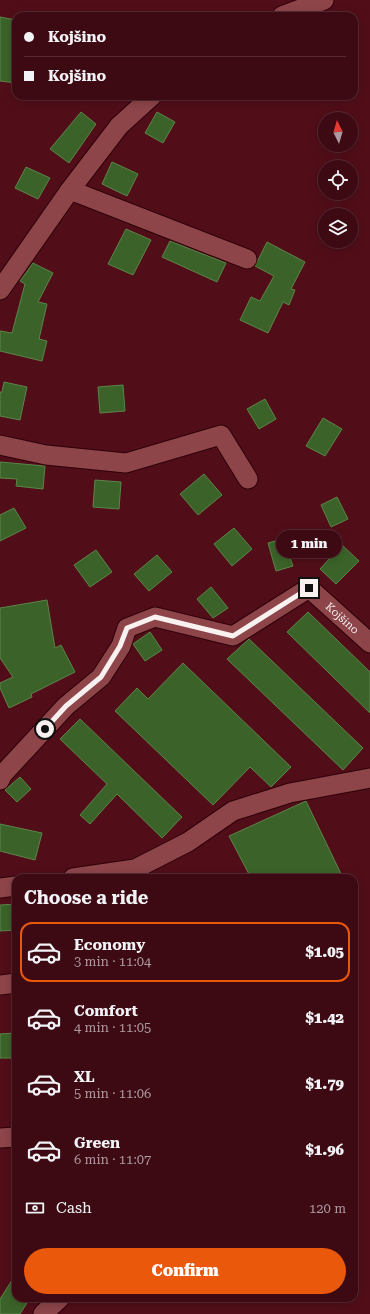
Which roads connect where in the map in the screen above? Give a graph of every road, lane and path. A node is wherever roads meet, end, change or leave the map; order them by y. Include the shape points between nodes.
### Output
1 (324, 0) edge
2 (292, 12) edge
3 (148, 100) edge
4 (70, 190) junction
5 (247, 259) dead end
6 (0, 290) edge
7 (0, 445) edge
8 (248, 479) dead end
9 (370, 643) edge
10 (370, 778) edge
11 (0, 780) edge
12 (101, 874) edge
13 (12, 886) edge
14 (0, 888) edge
15 (12, 984) edge
16 (0, 985) edge
17 (12, 1137) edge
18 (0, 1138) edge
19 (56, 1302) edge
20 (43, 1314) edge

1 - 2 street
3 - 4 street via 119,126
4 - 5 street
4 - 6 street
7 - 8 street via 46,455 126,463 221,435
9 - 11 street, Kojšino via 309,588 233,636 155,617 127,628 120,646 101,677 66,706
10 - 12 street via 290,793 233,811 188,842 135,869
13 - 14 street
15 - 16 street
17 - 18 street
19 - 20 street

